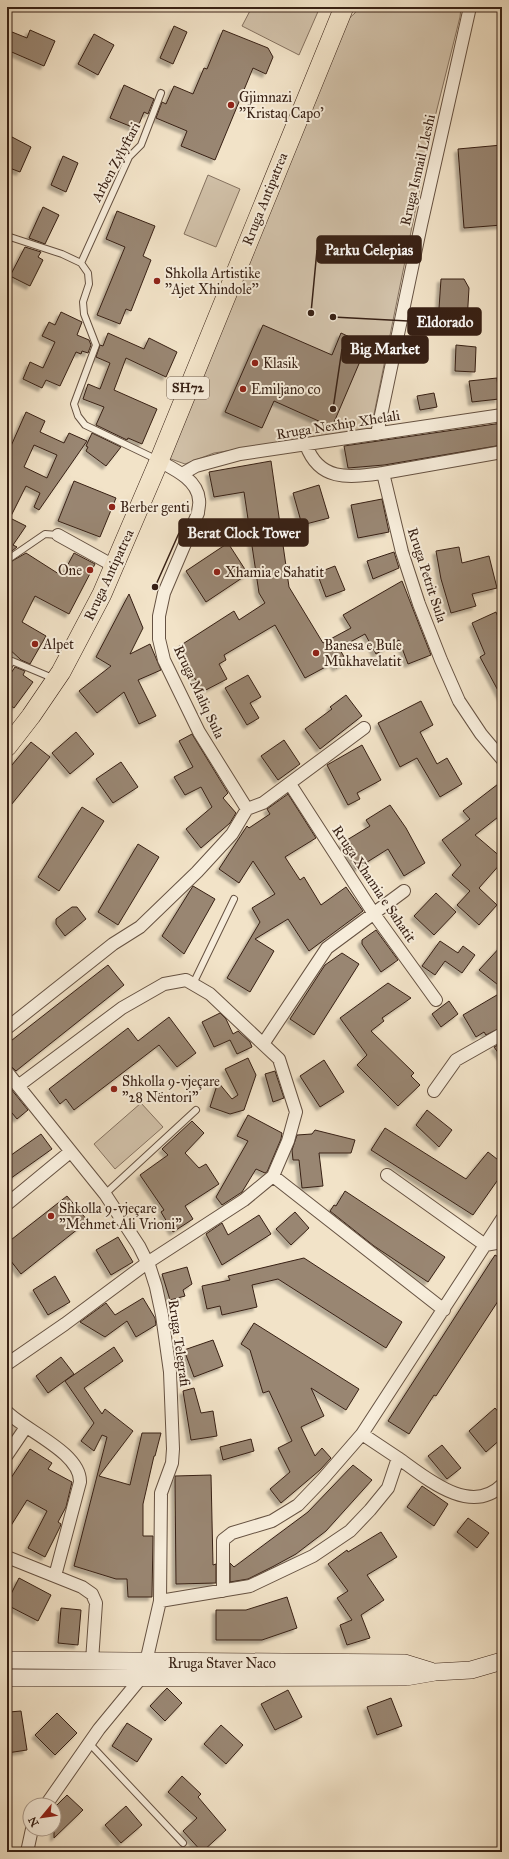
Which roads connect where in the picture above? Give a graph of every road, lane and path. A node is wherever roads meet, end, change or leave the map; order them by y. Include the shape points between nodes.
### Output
1 (470, 7) edge
2 (344, 9) edge
3 (161, 93) dead end
4 (7, 236) edge
5 (81, 263) junction
6 (502, 415) edge
7 (377, 434) junction
8 (306, 445) junction
9 (502, 452) edge
10 (159, 461) junction
11 (383, 473) junction
12 (182, 474) junction
13 (58, 535) joint
14 (7, 560) edge
15 (114, 566) junction
16 (7, 669) edge
17 (56, 679) junction
18 (364, 728) dead end
19 (7, 747) edge
20 (502, 759) edge
21 (290, 784) junction
22 (247, 809) junction
23 (404, 891) dead end
24 (234, 899) dead end
25 (8, 914) dead end
26 (374, 914) junction
27 (7, 933) edge
28 (193, 984) junction
29 (436, 1000) dead end
30 (7, 1028) edge
31 (502, 1034) edge
32 (263, 1044) junction
33 (7, 1072) edge
34 (18, 1086) junction
35 (434, 1091) dead end
36 (196, 1110) dead end
37 (70, 1152) junction
38 (388, 1175) dead end
39 (273, 1176) junction
40 (104, 1194) junction
41 (7, 1204) edge
42 (502, 1219) edge
43 (502, 1242) edge
44 (485, 1245) junction
45 (147, 1263) junction
46 (444, 1310) junction
47 (7, 1364) edge
48 (7, 1412) edge
49 (26, 1427) junction
50 (362, 1434) junction
51 (7, 1454) edge
52 (398, 1458) junction
53 (502, 1485) edge
54 (7, 1557) edge
55 (55, 1576) junction
56 (223, 1592) junction
57 (160, 1601) junction
58 (7, 1660) edge
59 (92, 1661) junction
60 (502, 1661) edge
61 (144, 1670) junction
62 (7, 1678) edge
63 (89, 1743) junction
64 (52, 1797) edge
65 (30, 1837) edge
66 (182, 1843) dead end
67 (27, 1852) edge

1 - 7 street, Rruga Ismail Lleshi
2 - 10 main road, Rruga Antipatrea / SH72
3 - 5 lane, Arben Zylyftari via 141,145 129,157
4 - 5 lane
5 - 10 lane via 88,273 89,284 83,302 84,314 96,345 74,404 78,416 85,425
6 - 7 street, Rruga Nexhip Xhelali
7 - 8 street, Rruga Nexhip Xhelali
8 - 11 street via 311,457 322,468 336,474 348,477
8 - 12 street, Rruga Nexhip Xhelali via 221,458 196,466
9 - 11 street
10 - 12 street, Rruga Maliq Sula
10 - 15 main road, Rruga Antipatrea / SH72
11 - 20 street, Rruga Petrit Sula via 402,552 441,660 459,701
12 - 22 street, Rruga Maliq Sula via 200,499 198,513 164,594 159,616 159,639 164,660 199,732
13 - 14 lane via 45,534
13 - 15 street
15 - 17 main road, Rruga Antipatrea / SH72 via 92,615
16 - 17 lane via 12,661
17 - 19 main road, Rruga Antipatrea / SH72 via 32,716
18 - 21 street
21 - 22 street via 263,803
21 - 26 street, Rruga Xhamia e Sahatit
22 - 30 street via 232,834 140,927 113,944
23 - 26 street
24 - 28 lane
25 - 27 lane
26 - 29 street, Rruga Xhamia e Sahatit
26 - 32 street via 327,948
28 - 32 street via 210,994
28 - 34 street via 186,980 164,984 122,1008
31 - 35 street via 456,1060
32 - 39 street via 279,1058 296,1112 288,1141
33 - 34 street, Rruga Telegrafi
34 - 37 street, Rruga Telegrafi
36 - 40 lane
37 - 40 street, Rruga Telegrafi
37 - 41 street
38 - 44 street
39 - 45 street via 244,1200
39 - 46 street
40 - 45 street, Rruga Telegrafi via 139,1246
42 - 44 street
43 - 44 street
44 - 46 street
45 - 47 street
45 - 57 street, Rruga Telegrafi via 156,1287 166,1340 173,1449 172,1464 161,1493
46 - 50 street
48 - 49 street
49 - 51 street
49 - 55 street via 67,1456 80,1476
50 - 52 street
50 - 56 street via 298,1505 272,1521 232,1533 223,1540
52 - 53 street via 448,1492 461,1496 488,1495
52 - 56 street via 388,1488 350,1531 313,1556 278,1574 250,1586
54 - 55 street
55 - 59 street via 82,1587 95,1599
56 - 57 street
57 - 61 street, Rruga Telegrafi
58 - 59 main road, Rruga Staver Naco
59 - 61 main road, Rruga Staver Naco
60 - 61 main road, Rruga Staver Naco via 471,1670 436,1672 405,1663
61 - 62 main road, Rruga Staver Naco
61 - 63 street
63 - 64 street
63 - 66 lane
65 - 67 street

